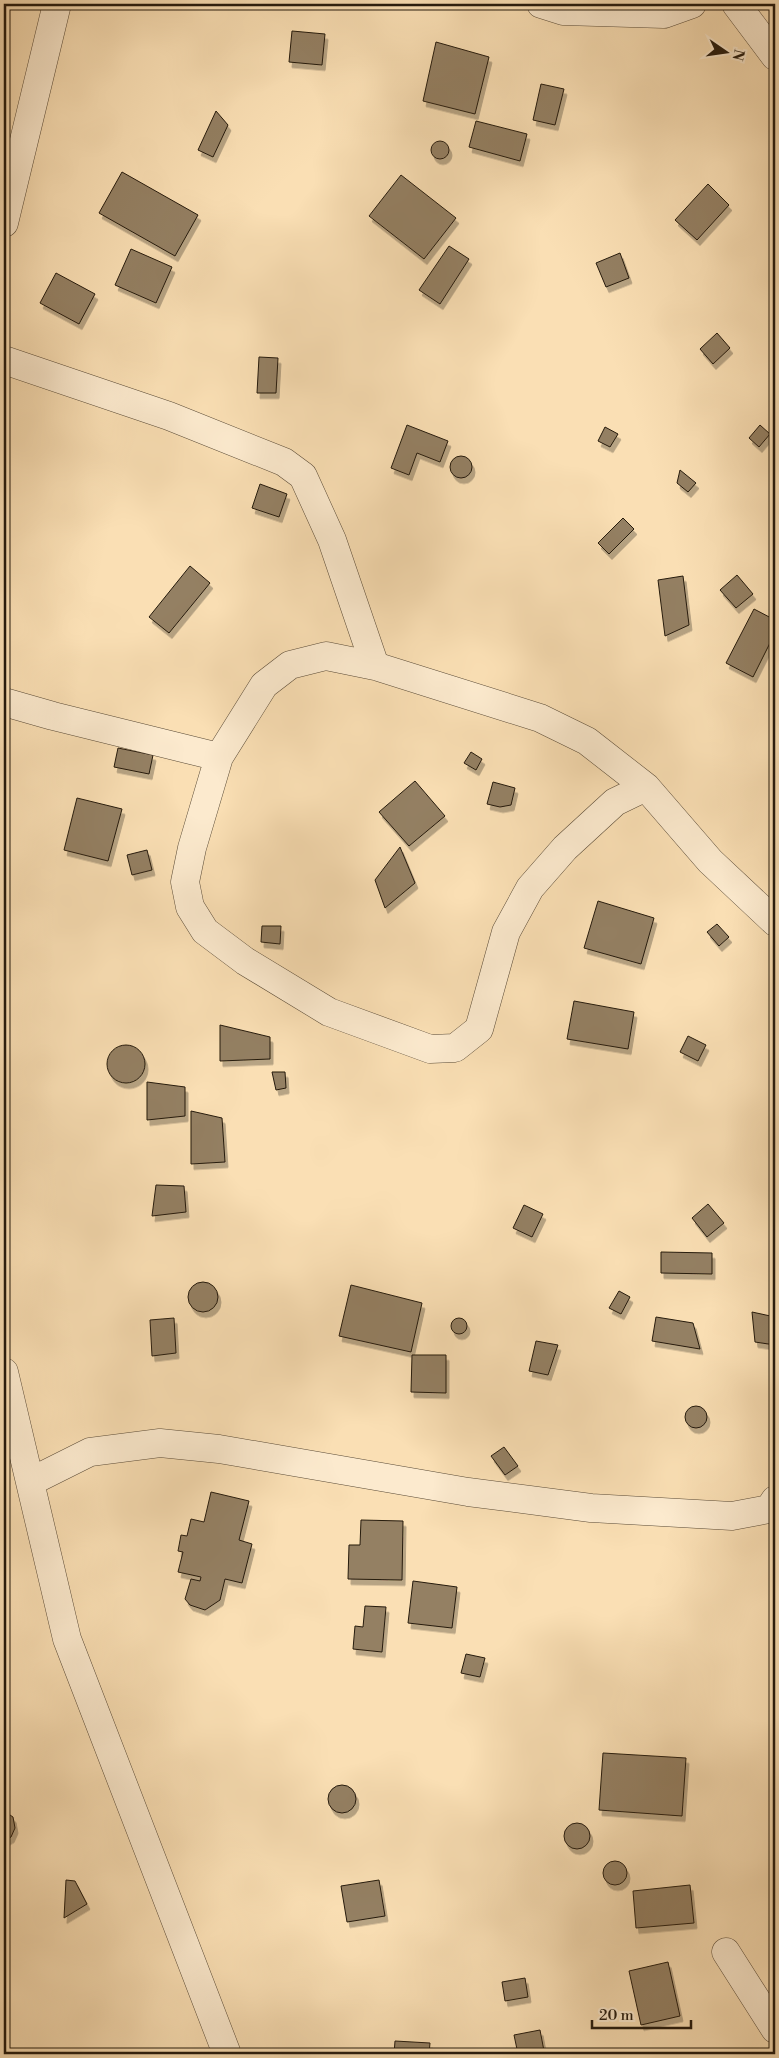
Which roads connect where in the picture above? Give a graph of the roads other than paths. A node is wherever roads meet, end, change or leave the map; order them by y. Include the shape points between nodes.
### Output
1 (57, 4) edge
2 (541, 4) edge
3 (692, 4) edge
4 (736, 4) edge
5 (775, 56) edge
6 (4, 223) edge
7 (4, 360) edge
8 (375, 666) junction
9 (4, 702) edge
10 (219, 757) junction
11 (646, 787) junction
12 (775, 922) edge
13 (4, 1372) edge
14 (30, 1482) junction
15 (775, 1500) edge
16 (726, 1952) dead end
17 (775, 2029) edge
18 (227, 2054) edge

1 - 6 street
2 - 3 street via 563,11 664,14
4 - 5 street
7 - 8 street via 169,416 276,458 302,476 332,540
8 - 10 street via 326,656 290,664 264,685
8 - 11 street via 540,718 587,741
9 - 10 street
10 - 11 street via 185,882 190,907 205,931 246,961 329,1012 430,1049 454,1048 479,1029 506,932 530,888 565,848 615,802
11 - 12 street via 710,860
13 - 14 street
14 - 15 street via 90,1452 160,1444 219,1449 468,1492 591,1508 732,1516 769,1509
14 - 18 street via 67,1639
16 - 17 street

